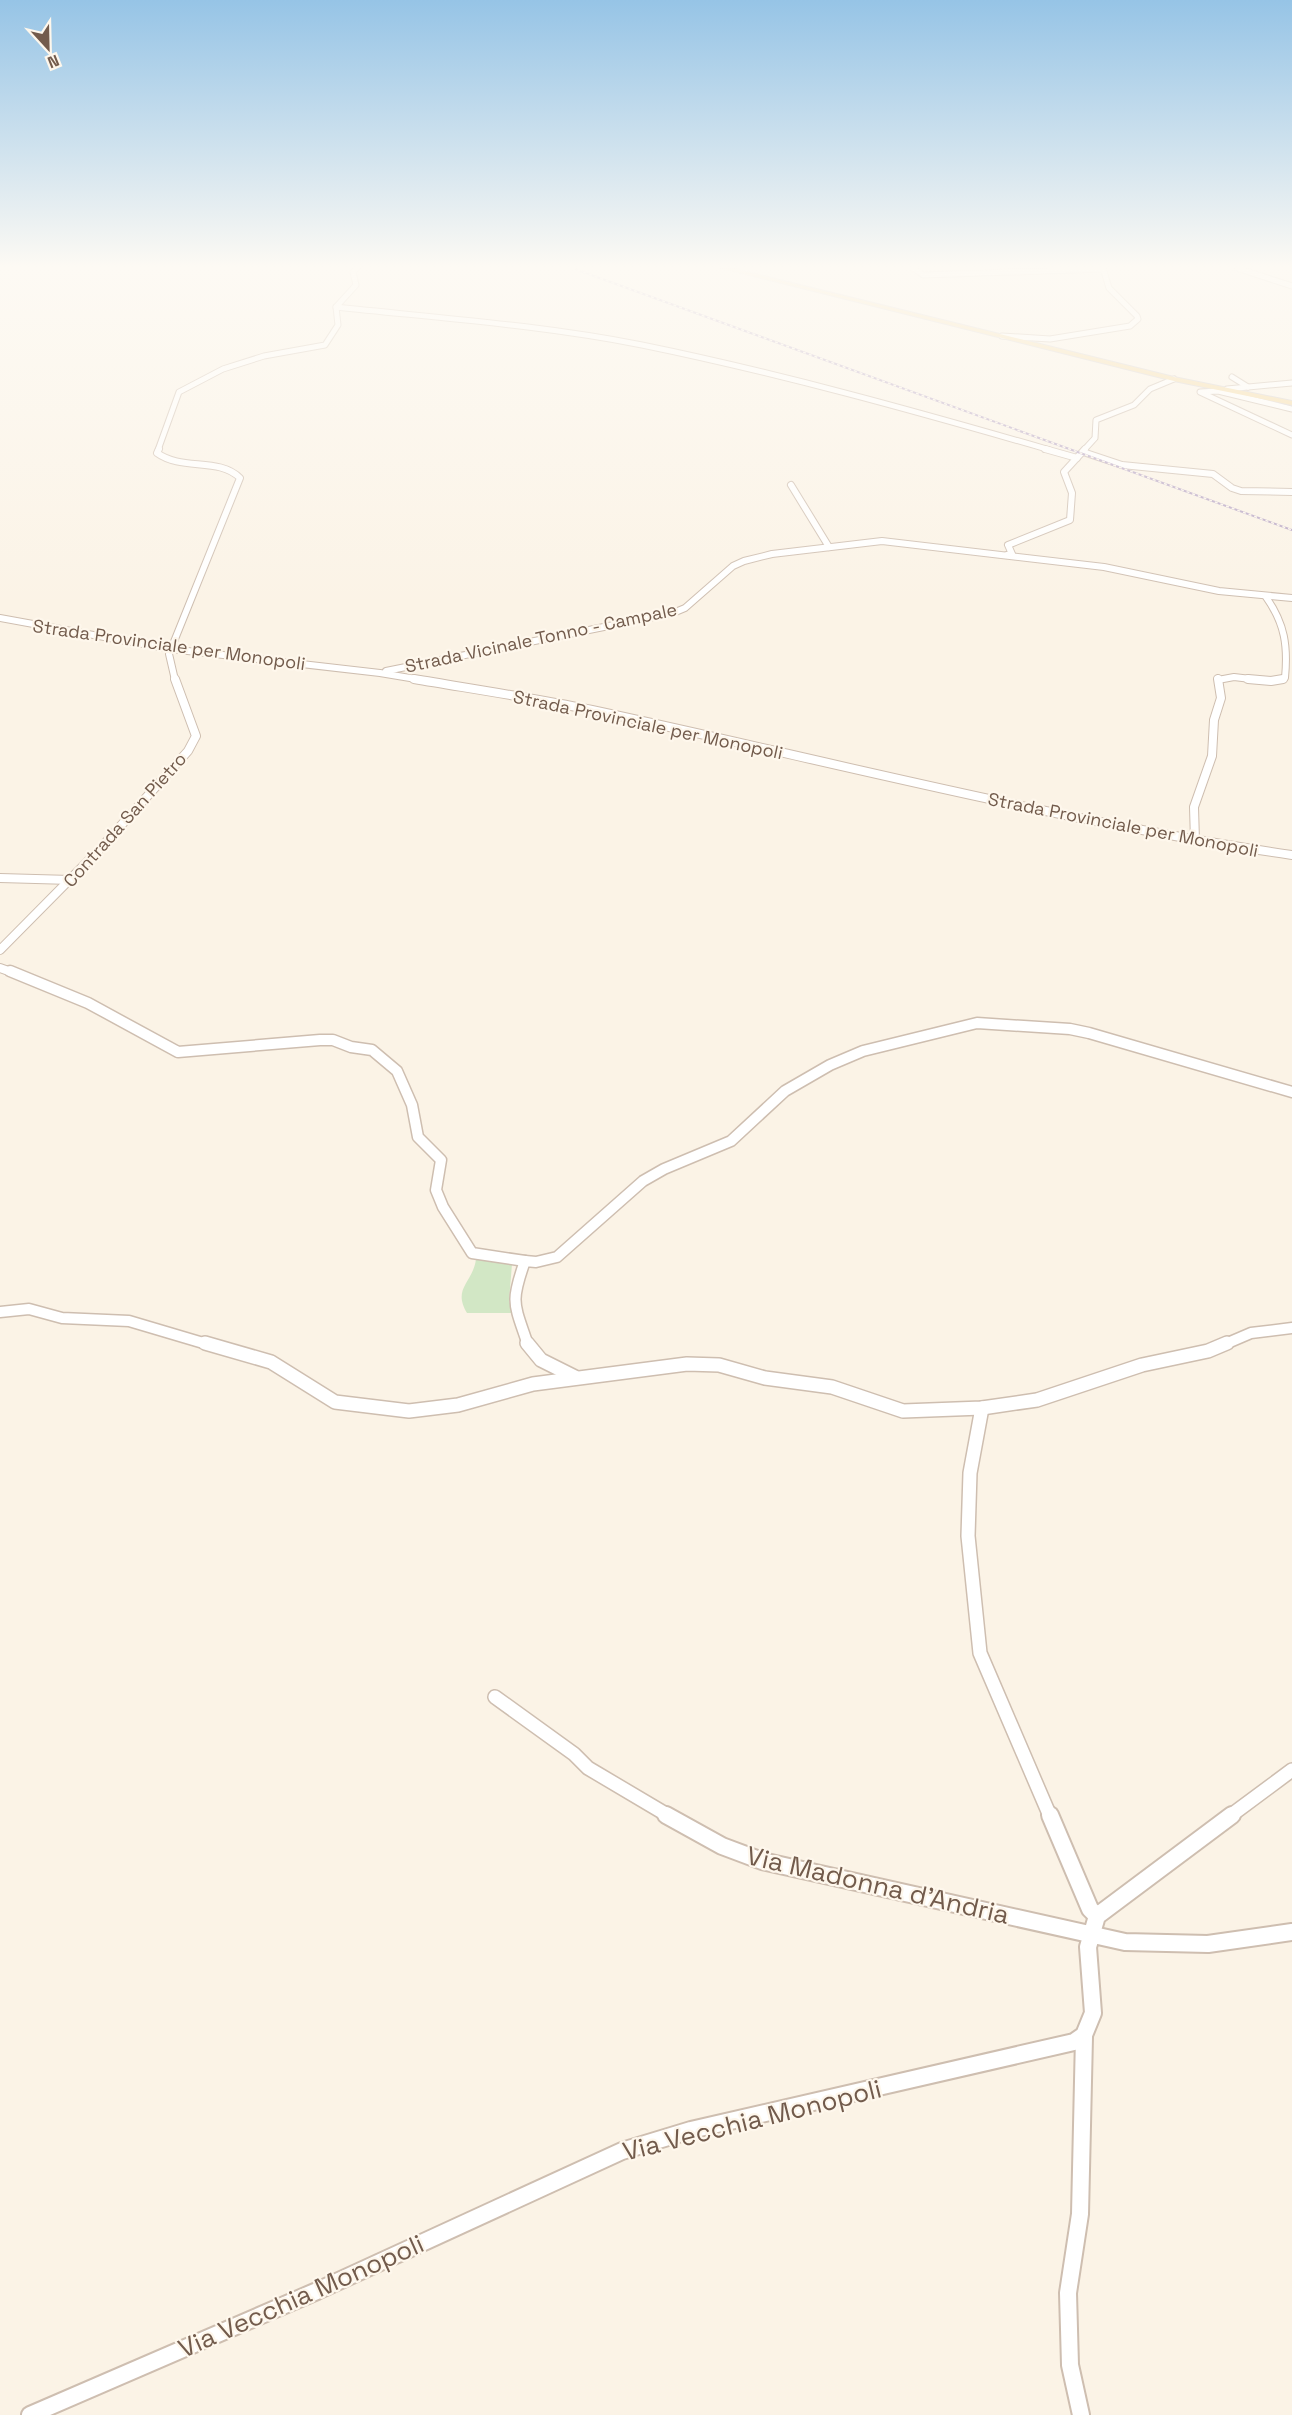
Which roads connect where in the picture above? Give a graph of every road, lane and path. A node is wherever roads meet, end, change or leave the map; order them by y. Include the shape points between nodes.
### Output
1 (201, 381) edge
2 (790, 381) edge
3 (1170, 381) edge
4 (1182, 381) edge
5 (1238, 381) edge
6 (1292, 382) edge
7 (1248, 387) junction
8 (1224, 388) junction
9 (1256, 396) junction
10 (1292, 403) edge
11 (1292, 409) edge
12 (1292, 435) edge
13 (1083, 452) junction
14 (1077, 458) junction
15 (791, 485) dead end
16 (1292, 492) edge
17 (829, 547) junction
18 (1007, 555) junction
19 (1266, 597) junction
20 (1292, 598) edge
21 (0, 618) edge
22 (170, 649) junction
23 (380, 673) junction
24 (1195, 841) junction
25 (1292, 855) edge
26 (0, 878) edge
27 (71, 880) junction
28 (0, 950) edge
29 (0, 968) edge
30 (1292, 1092) edge
31 (525, 1261) junction
32 (0, 1312) edge
33 (1292, 1328) edge
34 (576, 1378) junction
35 (982, 1408) junction
36 (495, 1697) dead end
37 (1292, 1770) edge
38 (1097, 1916) junction
39 (1292, 1932) edge
40 (1089, 1936) junction
41 (1084, 2037) junction
42 (30, 2415) edge
43 (1081, 2415) edge

1 - 22 street via 179,392 157,453 165,460 223,468 240,478
2 - 14 street via 900,407
3 - 13 street via 1150,389 1134,405 1098,418 1095,438
4 - 8 main road
5 - 7 street
6 - 7 street
7 - 8 street
7 - 9 street via 1246,392
8 - 9 main road
9 - 10 main road
11 - 12 street via 1218,391 1200,392
13 - 14 street
13 - 16 street via 1118,464 1214,474 1241,491
14 - 18 street via 1064,472 1072,493 1070,520 1008,545 1012,554
15 - 17 street
17 - 18 street, Strada Vicinale Tonno - Campale via 888,541
17 - 23 street, Strada Vicinale Tonno - Campale via 738,563 699,597 673,613
18 - 19 street, Strada Vicinale Tonno - Campale via 1135,571 1219,591
19 - 20 street, Strada Vicinale Tonno - Campale
19 - 24 street via 1284,625 1285,678 1218,680 1221,698 1214,720 1212,756 1194,807
21 - 22 street, Strada Provinciale per Monopoli
22 - 23 street, Strada Provinciale per Monopoli
22 - 27 street, Contrada San Pietro via 172,670 195,735 192,746
23 - 24 street, Strada Provinciale per Monopoli via 590,710 896,780
24 - 25 street, Strada Provinciale per Monopoli
26 - 27 street
27 - 28 street, Contrada San Pietro
29 - 31 street via 88,1002 177,1052 333,1040 378,1053 402,1079 412,1105 417,1137 441,1160 436,1190 467,1246 478,1257
30 - 31 street via 1089,1033 977,1023 863,1051 830,1065 785,1091 731,1141 643,1181 557,1257
31 - 34 street via 514,1303 528,1345 541,1360
32 - 34 street via 28,1310 76,1320 116,1319 237,1350 271,1362 335,1402 353,1406 432,1409 533,1384
33 - 35 street via 1251,1333 1208,1351 1142,1365 1036,1400
34 - 35 street via 703,1364 832,1387 903,1411
35 - 38 street via 970,1473 968,1536 980,1653 1090,1909
36 - 40 street, Via Madonna d'Andria via 588,1768 659,1813 738,1852 762,1861
37 - 38 street
38 - 40 street
39 - 40 street, Via Madonna d'Andria via 1212,1946 1106,1941
40 - 41 street via 1093,2008
41 - 42 street, Via Vecchia Monopoli via 642,2144 182,2351
41 - 43 street via 1080,2214 1068,2292 1070,2365

